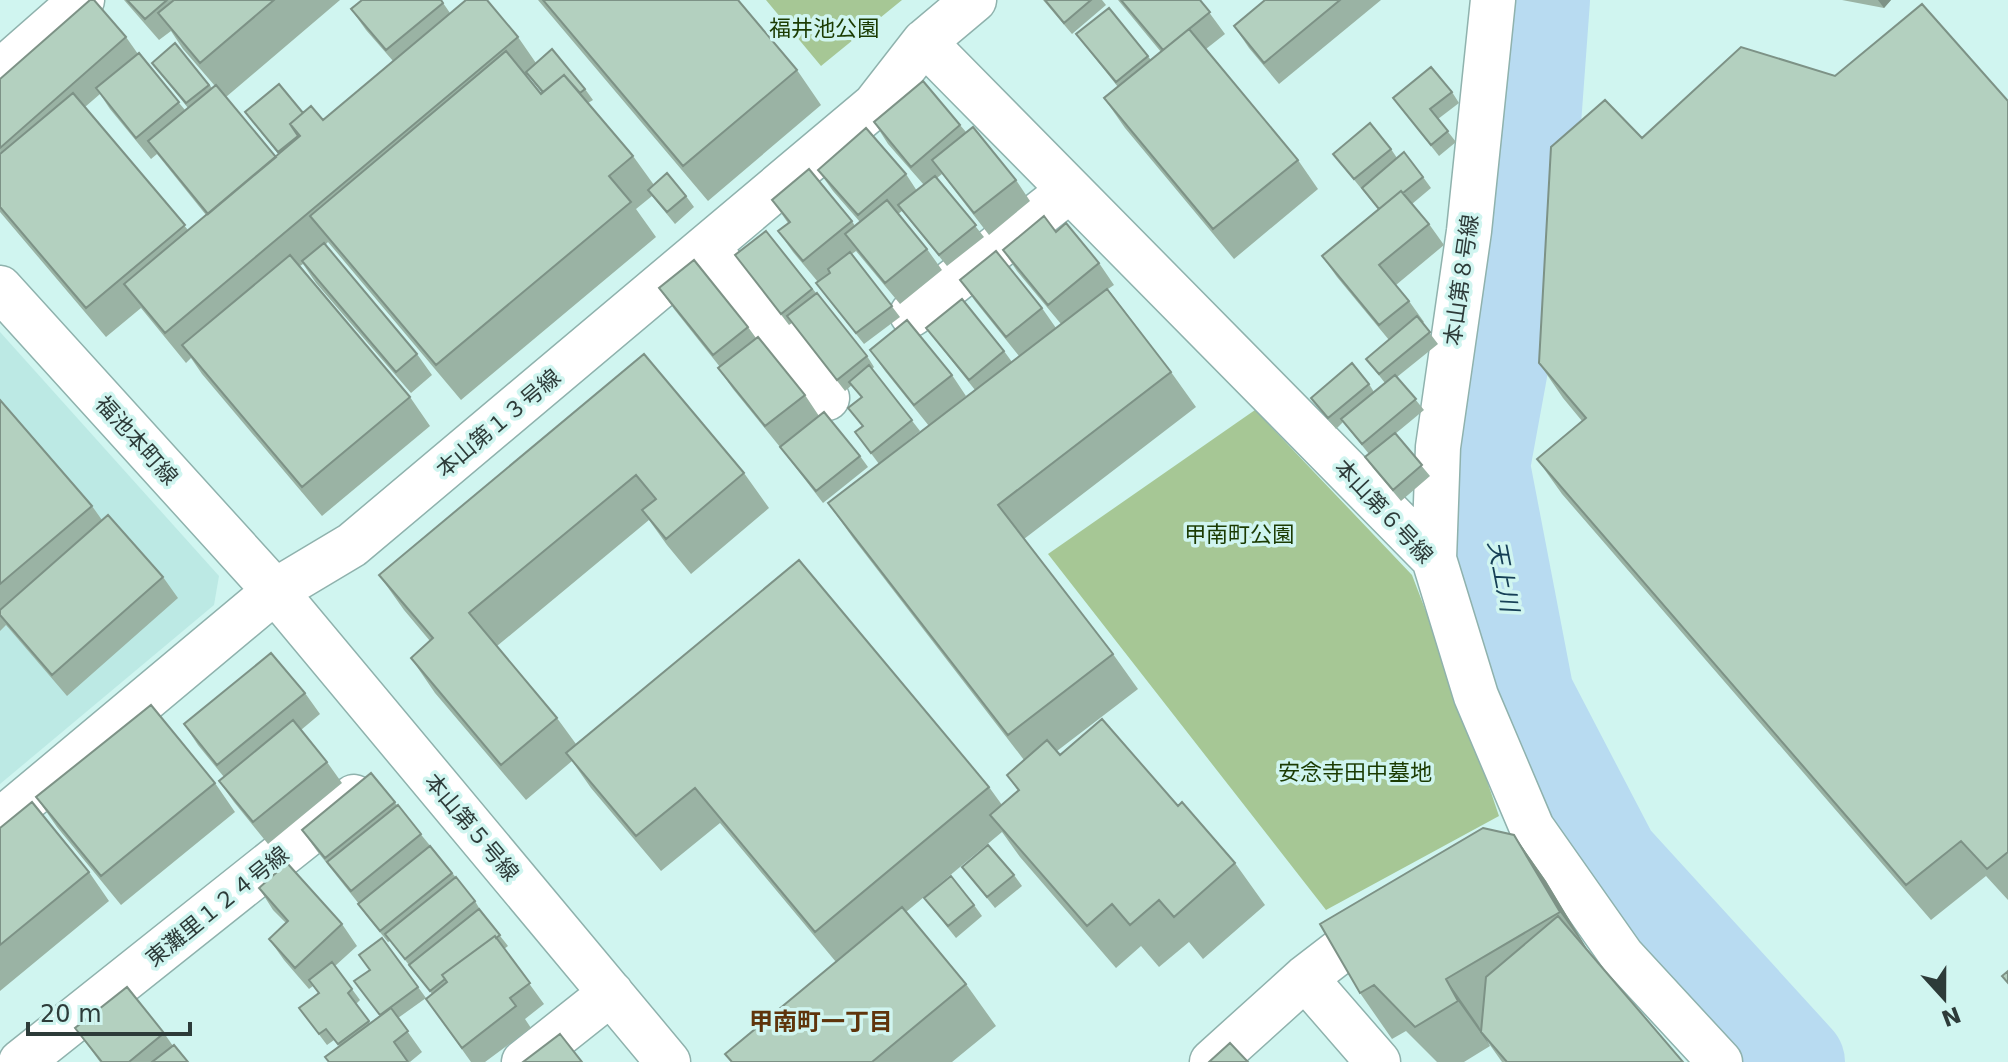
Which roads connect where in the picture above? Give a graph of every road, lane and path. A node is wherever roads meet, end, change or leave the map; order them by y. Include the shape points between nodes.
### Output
1 (82, 0) edge
2 (974, 0) edge
3 (1493, 0) edge
4 (924, 42) junction
5 (0, 72) edge
6 (1070, 190) junction
7 (707, 247) junction
8 (0, 288) edge
9 (912, 314) dead end
10 (827, 398) dead end
11 (1434, 559) junction
12 (275, 591) junction
13 (375, 780) edge
14 (0, 821) edge
15 (1532, 828) junction
16 (1493, 851) edge
17 (1415, 899) edge
18 (1305, 978) junction
19 (611, 993) junction
20 (67, 1048) edge
21 (21, 1062) edge
22 (524, 1062) edge
23 (668, 1062) edge
24 (1212, 1062) edge
25 (1378, 1062) edge
26 (1720, 1062) edge

1 - 5 street
2 - 4 street, 本山第１３号線
3 - 11 street, 本山第８号線 via 1469,231 1438,447
4 - 6 street, 本山第６号線
4 - 7 street, 本山第１３号線 via 875,105
6 - 9 street
6 - 11 street, 本山第６号線
7 - 10 street
7 - 12 street, 本山第１３号線 via 352,545
8 - 12 street, 福池本町線
11 - 15 street, 本山第６号線 via 1476,696
12 - 14 street, 本山第１３号線
12 - 19 street, 本山第５号線
13 - 20 street, 東灘里１２４号線
15 - 16 street
15 - 26 street, 本山第６号線 via 1622,956
17 - 18 street
18 - 24 street
18 - 25 street
19 - 22 street
19 - 23 street, 本山第５号線
20 - 21 street, 東灘里１２４号線

